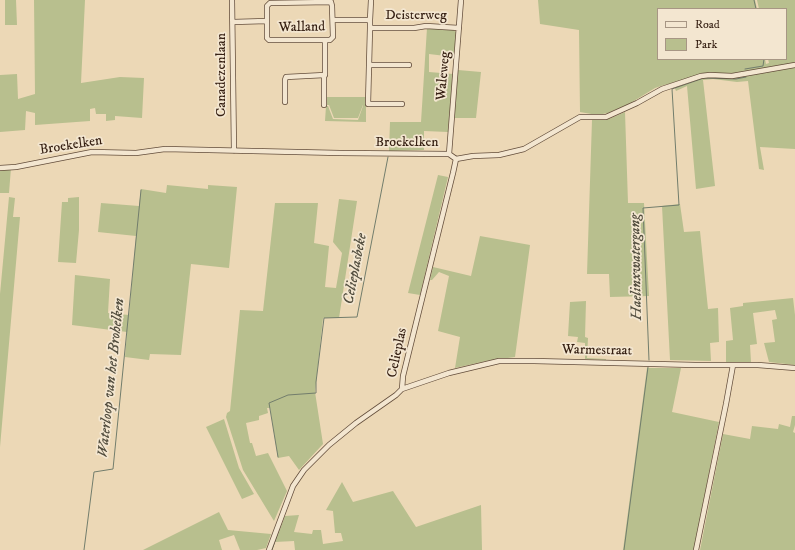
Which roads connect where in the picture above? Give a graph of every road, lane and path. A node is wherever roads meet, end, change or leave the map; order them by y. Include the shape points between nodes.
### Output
1 (232, 0) edge
2 (371, 0) edge
3 (461, 0) edge
4 (331, 1) edge
5 (333, 20) junction
6 (370, 20) junction
7 (267, 21) junction
8 (232, 22) junction
9 (370, 28) junction
10 (459, 28) junction
11 (325, 40) junction
12 (795, 64) edge
13 (369, 65) junction
14 (409, 65) dead end
15 (324, 76) junction
16 (285, 102) dead end
17 (402, 104) dead end
18 (324, 105) dead end
19 (234, 151) junction
20 (449, 154) junction
21 (456, 159) junction
22 (0, 168) edge
23 (733, 365) junction
24 (795, 368) edge
25 (402, 389) junction
26 (269, 550) edge
27 (696, 550) edge

1 - 8 street, Canadezenlaan
2 - 6 street
3 - 10 street, Waleweg
4 - 5 street, Walland
4 - 7 street, Walland via 270,3 267,6
5 - 6 street, Deisterweg
5 - 11 street, Walland via 333,37
6 - 9 street, Deisterweg
7 - 8 street, Walland
7 - 11 street, Walland via 269,40
8 - 19 street, Canadezenlaan
9 - 10 street, Deisterweg
9 - 13 street
10 - 20 street, Waleweg
11 - 15 street
12 - 21 street, Broekelken via 737,75 701,76 662,89 606,117 580,117 516,152
13 - 14 street
13 - 17 street via 368,104
15 - 16 street via 286,77
15 - 18 street
19 - 20 street, Broekelken
19 - 22 street, Broekelken via 104,151
20 - 21 street, Broekelken
21 - 25 street, Celieplas
23 - 24 street, Warmestraat
23 - 25 street, Warmestraat via 499,361 449,373
23 - 27 street
25 - 26 street, Celieplas via 329,445 304,470 293,486

